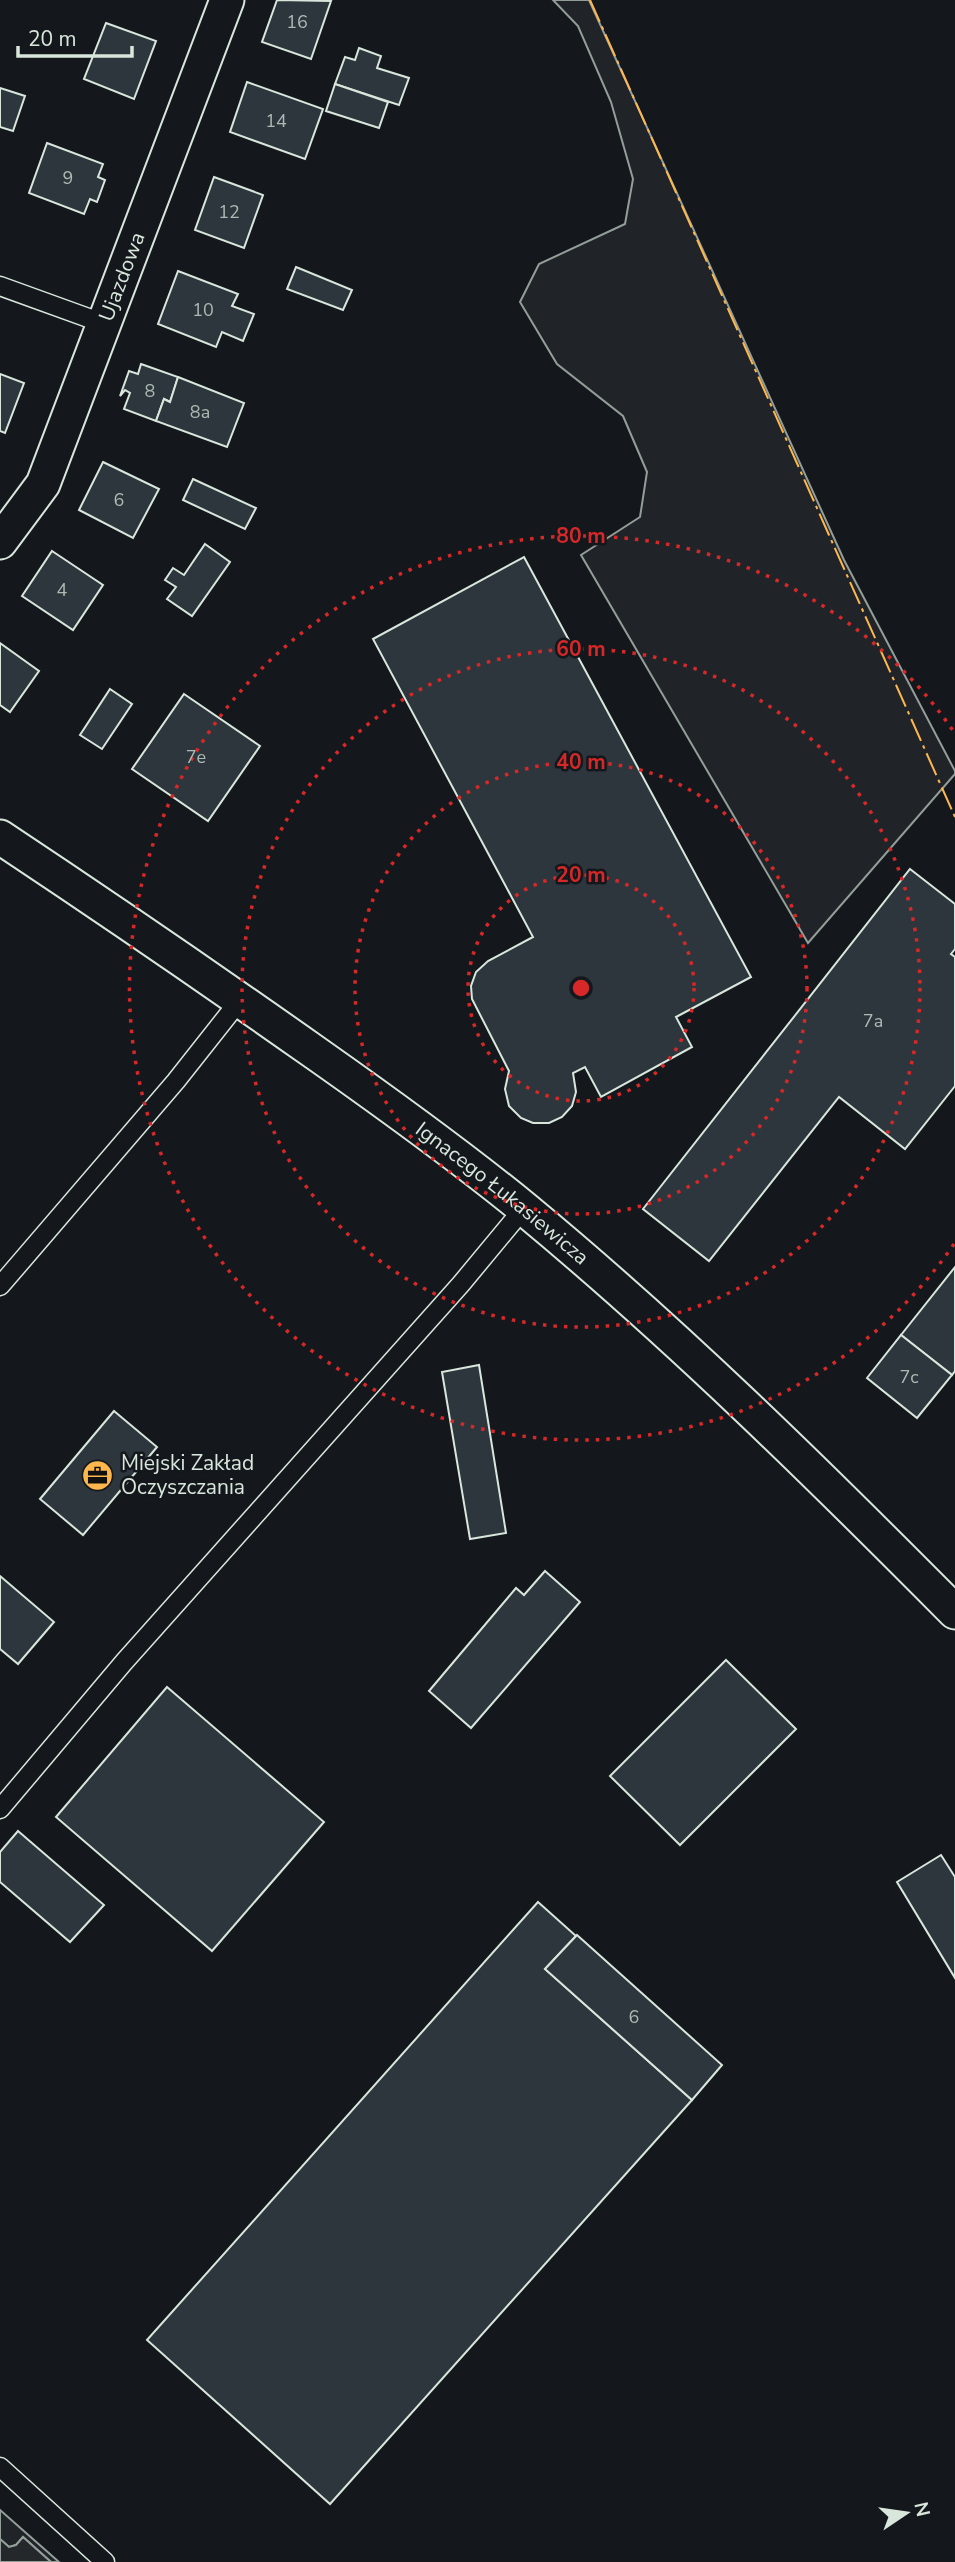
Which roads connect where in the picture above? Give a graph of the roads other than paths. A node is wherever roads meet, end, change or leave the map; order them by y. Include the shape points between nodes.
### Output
1 (227, 0) edge
2 (0, 286) edge
3 (105, 324) junction
4 (0, 542) edge
5 (0, 837) edge
6 (240, 1000) junction
7 (524, 1208) junction
8 (0, 1286) edge
9 (955, 1612) edge
10 (0, 1809) edge
11 (0, 2467) edge
12 (105, 2562) edge

1 - 3 street, Ujazdowa
2 - 3 lane
3 - 4 street, Ujazdowa via 43,484
5 - 6 street, Ignacego Łukasiewicza
6 - 7 street, Ignacego Łukasiewicza
6 - 8 lane
7 - 9 street, Ignacego Łukasiewicza via 783,1440
7 - 10 lane
11 - 12 lane

